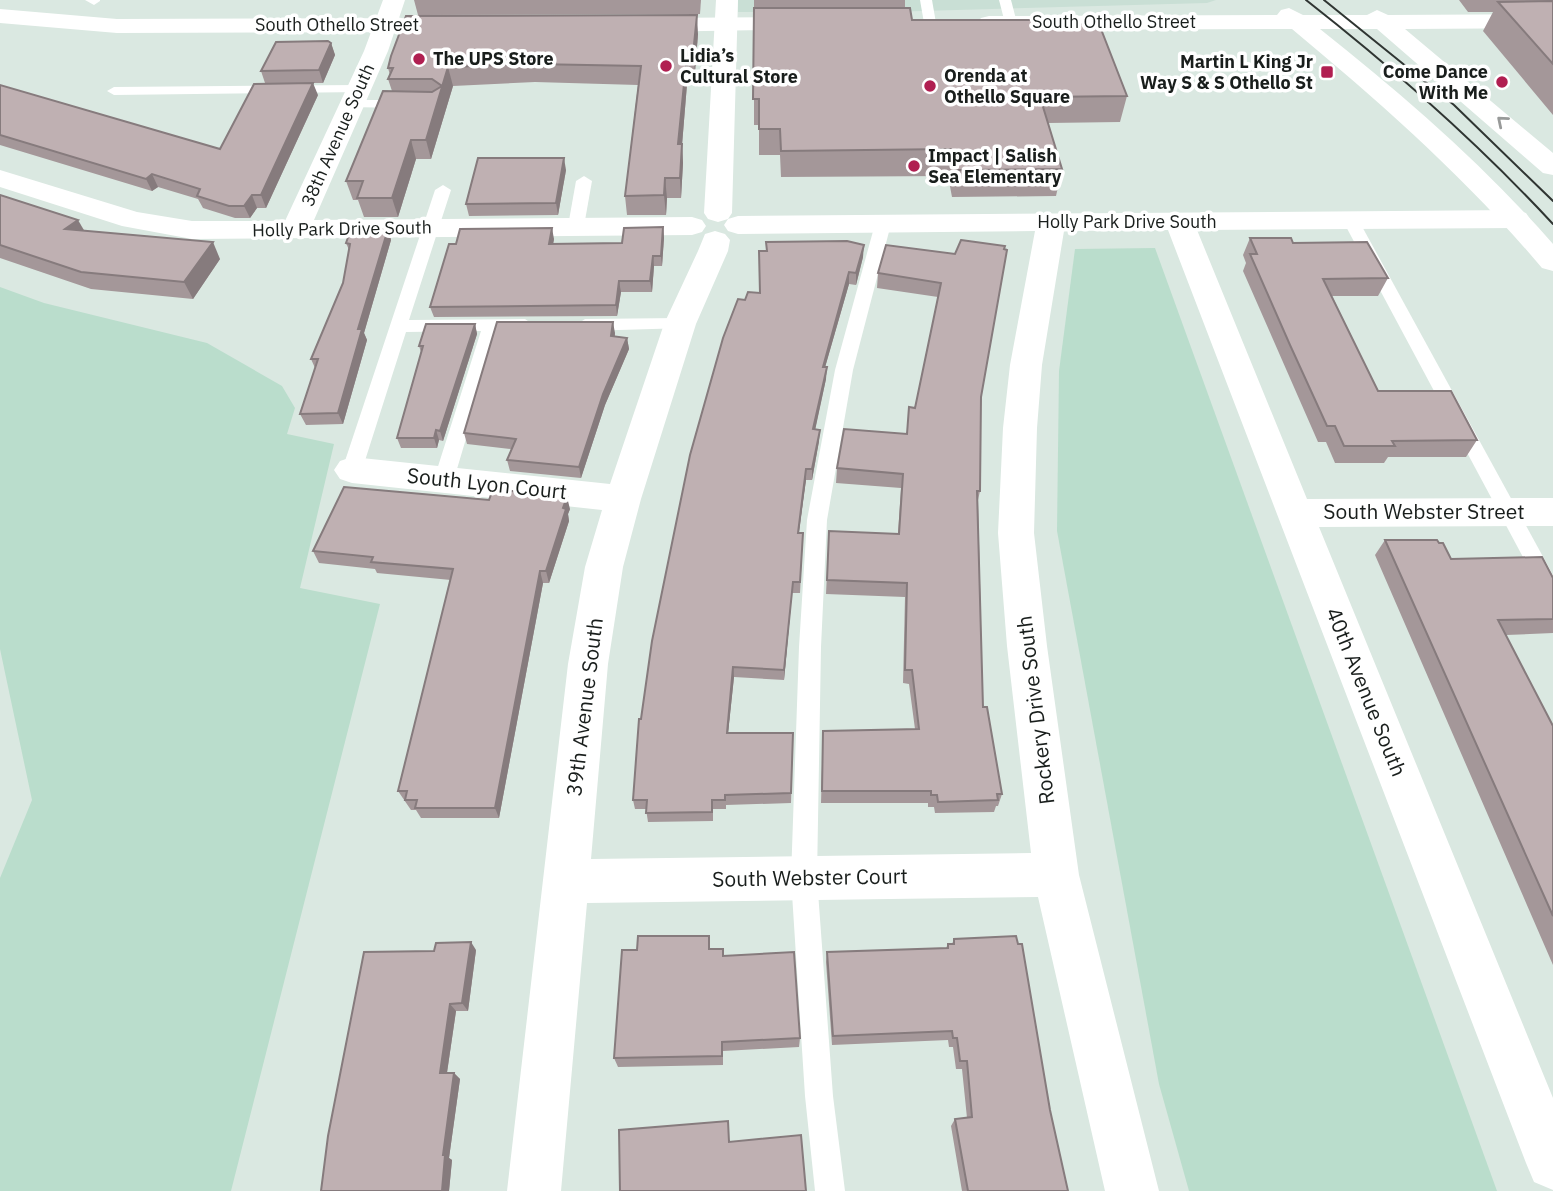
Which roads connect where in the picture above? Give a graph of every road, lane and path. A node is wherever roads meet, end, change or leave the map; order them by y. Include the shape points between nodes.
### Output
1 (394, 0) edge
2 (1271, 0) edge
3 (1356, 0) edge
4 (1008, 11) edge
5 (727, 12) edge
6 (2, 16) edge
7 (922, 16) edge
8 (1297, 21) junction
9 (1383, 21) junction
10 (1553, 21) edge
11 (824, 24) edge
12 (385, 25) junction
13 (481, 25) edge
14 (618, 25) edge
15 (114, 91) dead end
16 (355, 97) junction
17 (425, 104) edge
18 (1553, 167) edge
19 (0, 178) edge
20 (584, 181) dead end
21 (443, 190) dead end
22 (1516, 219) junction
23 (1179, 221) junction
24 (1351, 221) junction
25 (1051, 222) junction
26 (883, 224) junction
27 (576, 226) junction
28 (716, 226) junction
29 (432, 228) junction
30 (295, 230) junction
31 (1553, 262) edge
32 (680, 324) junction
33 (545, 325) edge
34 (572, 325) edge
35 (397, 326) junction
36 (491, 326) junction
37 (352, 470) joint
38 (444, 479) junction
39 (623, 499) junction
40 (1508, 511) junction
41 (1553, 512) edge
42 (1295, 513) junction
43 (1553, 593) edge
44 (1056, 875) junction
45 (804, 878) junction
46 (564, 881) junction
47 (1553, 1163) edge
48 (534, 1191) edge
49 (830, 1191) edge
50 (1132, 1191) edge

1 - 12 street, 38th Avenue South
2 - 8 street
3 - 9 street
4 - 7 street, South Othello Street via 964,23
4 - 8 street, South Othello Street
5 - 11 street
5 - 14 street
5 - 28 street, 39th Avenue South
6 - 12 street, South Othello Street via 100,26
8 - 9 street, South Othello Street
8 - 22 street via 1430,132
9 - 10 street, South Othello Street
18 -> 9 street
12 - 13 street, South Othello Street
12 - 16 street, 38th Avenue South
15 - 16 lane
16 - 17 lane
16 - 30 street, 38th Avenue South
19 - 30 street, Holly Park Drive South via 162,227
20 - 27 lane
21 - 29 lane
22 - 24 street, Holly Park Drive South
22 - 31 street
23 - 24 street, Holly Park Drive South
23 - 25 street, Holly Park Drive South
23 - 42 street, 40th Avenue South
24 - 40 lane
25 - 26 street, Holly Park Drive South
25 - 44 street, Rockery Drive South via 1026,366 1016,533
26 - 28 street, Holly Park Drive South
26 - 45 lane via 844,370 817,520
27 - 28 street, Holly Park Drive South
27 - 29 street, Holly Park Drive South
28 - 32 street, 39th Avenue South via 713,251
29 - 30 street, Holly Park Drive South
29 - 35 lane
32 - 34 lane
32 - 39 street, 39th Avenue South
33 - 36 lane
35 - 36 lane
35 - 37 lane
36 - 38 lane
37 - 38 street, South Lyon Court
38 - 39 street, South Lyon Court
39 - 46 street, 39th Avenue South via 604,567 588,664
40 - 41 street, South Webster Street
40 - 42 street, South Webster Street
40 - 43 lane
42 - 47 street, 40th Avenue South
44 - 45 street, South Webster Court
44 - 50 street, Rockery Drive South
45 - 46 street, South Webster Court
45 - 49 lane
46 - 48 street, 39th Avenue South

